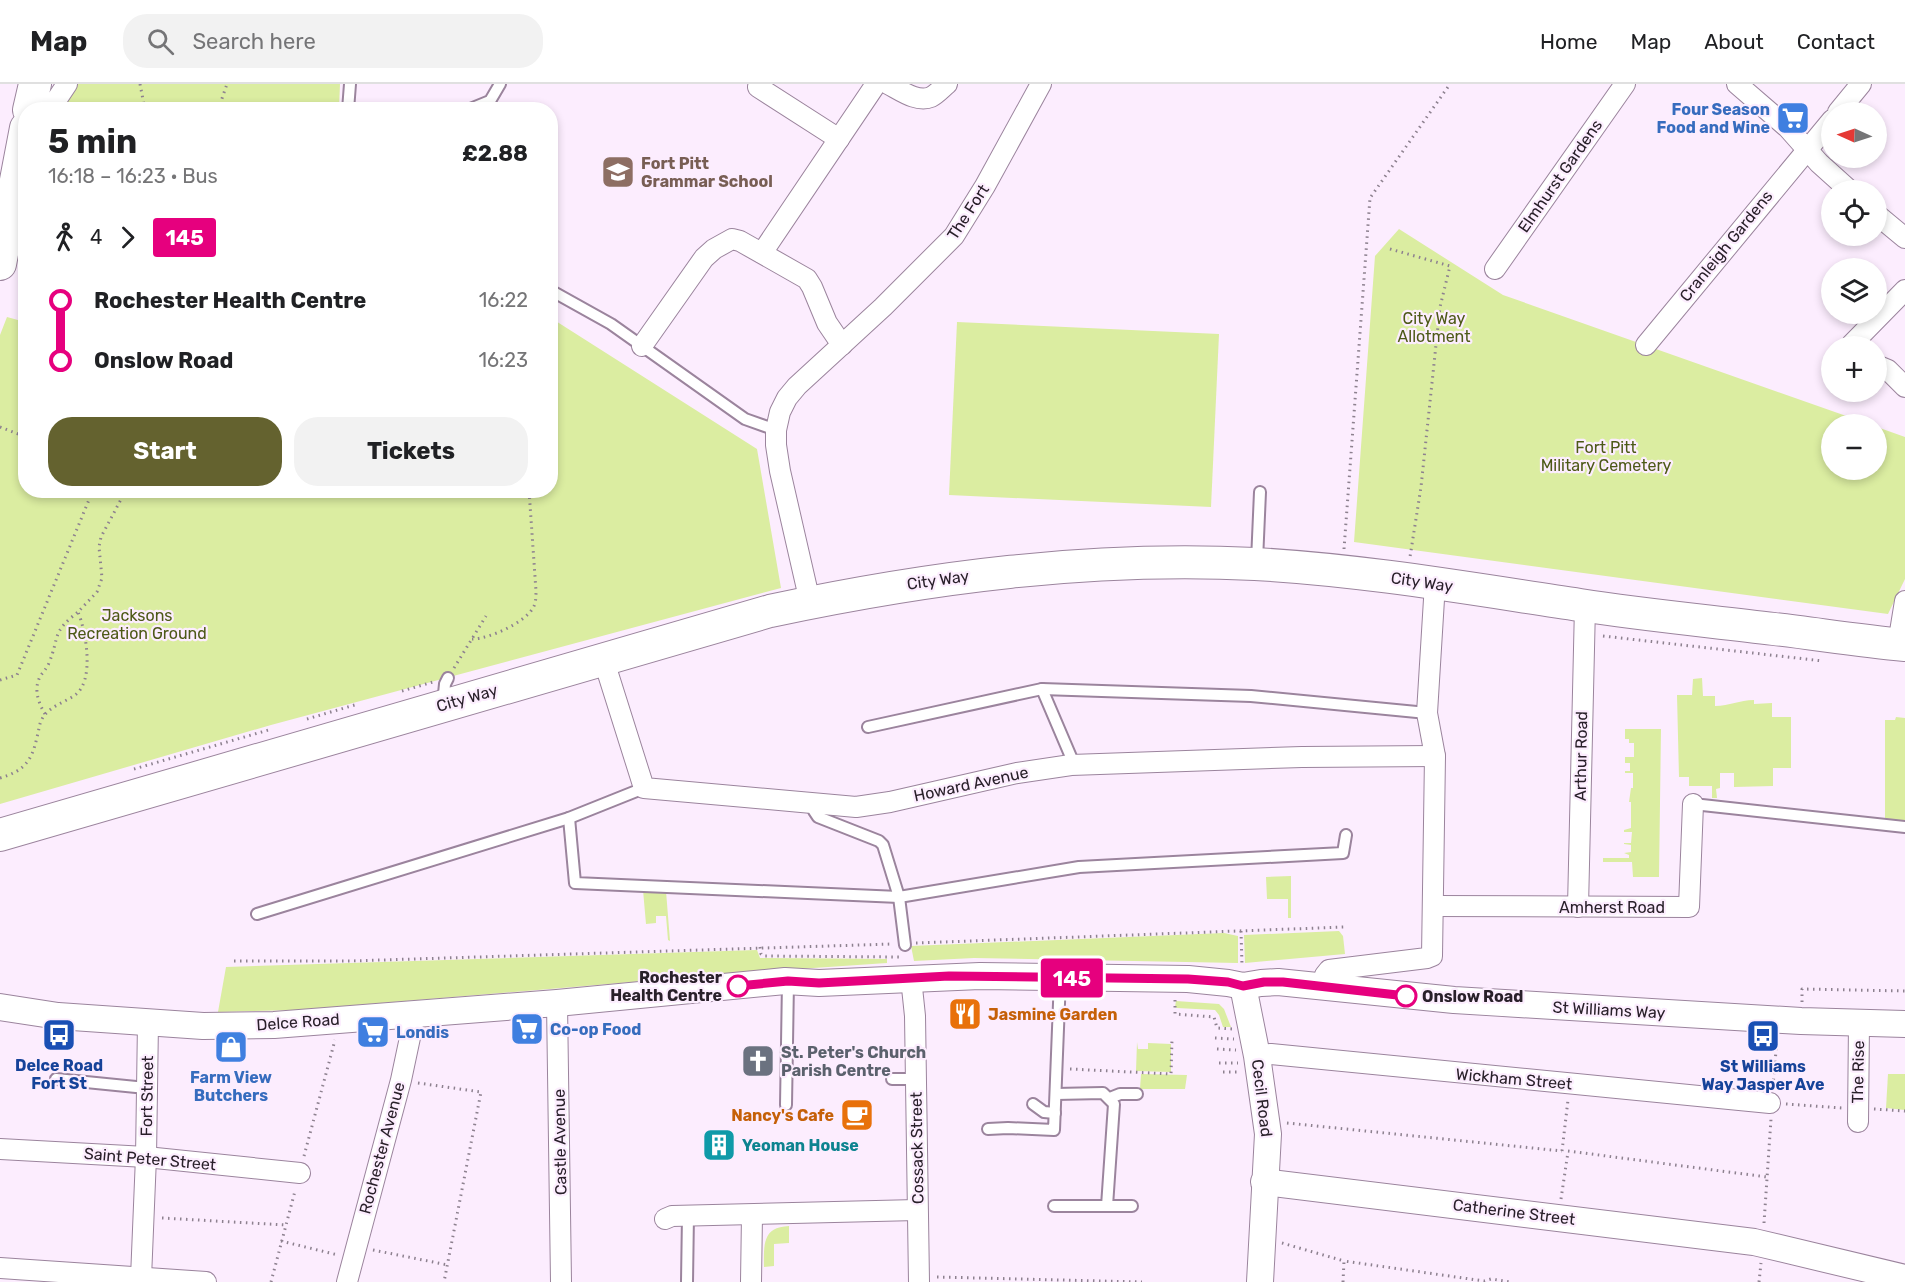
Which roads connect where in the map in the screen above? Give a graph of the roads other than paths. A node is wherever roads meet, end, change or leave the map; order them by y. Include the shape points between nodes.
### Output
1 (35, 84) edge
2 (67, 84) edge
3 (350, 84) edge
4 (500, 84) edge
5 (876, 84) edge
6 (888, 84) edge
7 (947, 84) edge
8 (1041, 84) edge
9 (1625, 84) edge
10 (1737, 84) edge
11 (1861, 84) edge
12 (758, 87) dead end
13 (31, 102) edge
14 (53, 102) edge
15 (349, 102) edge
16 (488, 102) edge
17 (1846, 102) edge
18 (1821, 132) edge
19 (839, 139) junction
20 (1806, 148) junction
21 (18, 170) edge
22 (1838, 180) edge
23 (1887, 223) edge
24 (1905, 238) edge
25 (762, 253) junction
26 (0, 264) edge
27 (1495, 269) dead end
28 (1905, 290) edge
29 (558, 294) edge
30 (1861, 336) edge
31 (842, 345) junction
32 (1646, 345) dead end
33 (642, 346) junction
34 (1887, 370) edge
35 (1905, 387) edge
36 (776, 430) junction
37 (1260, 492) dead end
38 (1257, 564) junction
39 (1421, 581) junction
40 (1905, 601) edge
41 (810, 602) junction
42 (1584, 620) junction
43 (1901, 645) edge
44 (603, 658) junction
45 (1042, 689) junction
46 (1427, 713) junction
47 (868, 728) dead end
48 (1435, 756) junction
49 (1074, 764) junction
50 (644, 788) junction
51 (1693, 804) joint
52 (814, 805) junction
53 (569, 818) junction
54 (1905, 827) edge
55 (0, 835) edge
56 (1346, 835) dead end
57 (899, 897) junction
58 (1432, 906) junction
59 (1578, 907) junction
60 (257, 914) dead end
61 (904, 944) road end
62 (906, 968) junction
63 (1244, 971) junction
64 (1060, 978) junction
65 (788, 981) junction
66 (1322, 987) junction
67 (557, 1003) junction
68 (0, 1007) edge
69 (415, 1014) junction
70 (148, 1022) junction
71 (1859, 1023) junction
72 (1905, 1024) edge
73 (1247, 1061) junction
74 (916, 1078) junction
75 (56, 1079) dead end
76 (892, 1079) dead end
77 (146, 1088) junction
78 (1056, 1094) junction
79 (1137, 1094) dead end
80 (1110, 1098) junction
81 (1033, 1104) dead end
82 (1774, 1104) road end
83 (786, 1105) dead end
84 (1055, 1113) junction
85 (1858, 1113) road end
86 (988, 1129) dead end
87 (0, 1149) edge
88 (146, 1157) junction
89 (300, 1173) road end
90 (1264, 1182) junction
91 (1054, 1206) dead end
92 (1107, 1206) junction
93 (1132, 1206) dead end
94 (917, 1210) junction
95 (688, 1215) junction
96 (752, 1215) junction
97 (665, 1219) dead end
98 (0, 1268) edge
99 (35, 1277) edge
100 (141, 1278) junction
101 (1905, 1278) edge
102 (925, 1279) edge
103 (206, 1282) edge
104 (347, 1282) edge
105 (561, 1282) edge
106 (687, 1282) edge
107 (751, 1282) edge
108 (1260, 1282) edge

1 - 13 main road
2 - 14 street
3 - 15 lane
4 - 16 lane
5 - 19 street
6 - 7 street via 922,98 932,97
8 - 31 street, The Fort via 958,231
9 - 27 street, Elmhurst Gardens
10 - 20 street
11 - 17 street
12 - 19 street
18 - 20 street, Cranleigh Gardens
19 - 25 street
20 - 22 street
20 - 32 street, Cranleigh Gardens
21 - 26 main road
23 - 24 street
25 - 31 street via 808,281 827,324
25 - 33 street via 734,239 710,251
28 - 30 street
29 - 33 lane
31 - 36 street, The Fort via 790,394
33 - 36 lane via 745,419
34 - 35 street
36 - 41 street, The Fort via 780,471
37 - 38 lane
38 - 39 main road, City Way
38 - 41 main road, City Way via 1137,563 1026,569 919,582
39 - 42 main road, City Way
39 - 46 street
40 - 43 street
41 - 44 main road, City Way
42 - 43 main road, City Way
42 - 59 street, Arthur Road
44 - 50 street
44 - 55 main road, City Way via 445,691
45 - 46 lane via 1251,696
45 - 47 lane
45 - 49 lane
46 - 48 street
48 - 49 street, Howard Avenue
48 - 58 street
49 - 52 street, Howard Avenue via 868,806
50 - 52 street, Howard Avenue
50 - 53 lane
51 - 54 lane
51 - 59 street, Amherst Road via 1689,907
52 - 57 lane via 818,817 882,844
53 - 57 lane via 575,882
53 - 60 lane
56 - 57 lane via 1343,853 1079,867
57 - 61 lane
58 - 59 street, Amherst Road
58 - 66 street via 1430,957 1329,970
62 - 64 street, Delce Road via 980,976
62 - 65 street, Delce Road via 819,983
62 - 74 street, Cossack Street via 915,1000
63 - 64 street, Delce Road via 1228,982
63 - 66 street, St Williams Way via 1269,982
63 - 73 street, Cecil Road
64 - 78 lane
65 - 67 street, Delce Road
65 - 83 lane
66 - 71 street, St Williams Way via 1454,1000
67 - 69 street, Delce Road
67 - 105 street, Castle Avenue
68 - 70 street, Delce Road via 45,1015
69 - 70 street, Delce Road via 274,1025
69 - 104 street, Rochester Avenue
70 - 77 street, Fort Street
71 - 72 street, St Williams Way
71 - 85 street, The Rise
73 - 82 street, Wickham Street via 1271,1054
73 - 90 street, Cecil Road via 1268,1134
74 - 76 lane
74 - 94 street, Cossack Street
75 - 77 lane
77 - 88 street, Fort Street
78 - 80 lane via 1101,1093
78 - 84 lane
79 - 80 lane
80 - 92 lane via 1114,1105
81 - 84 lane via 1044,1112
84 - 86 lane via 1054,1130
87 - 88 street, Saint Peter Street
88 - 89 street, Saint Peter Street
88 - 100 street, Fort Street
90 - 101 street, Catherine Street via 1763,1238
90 - 108 street, Cecil Road
91 - 92 lane
92 - 93 lane
94 - 96 street
94 - 102 street, Cossack Street
95 - 96 street
95 - 97 street
95 - 106 lane
96 - 107 street
98 - 99 street
99 - 100 street
100 - 103 street

